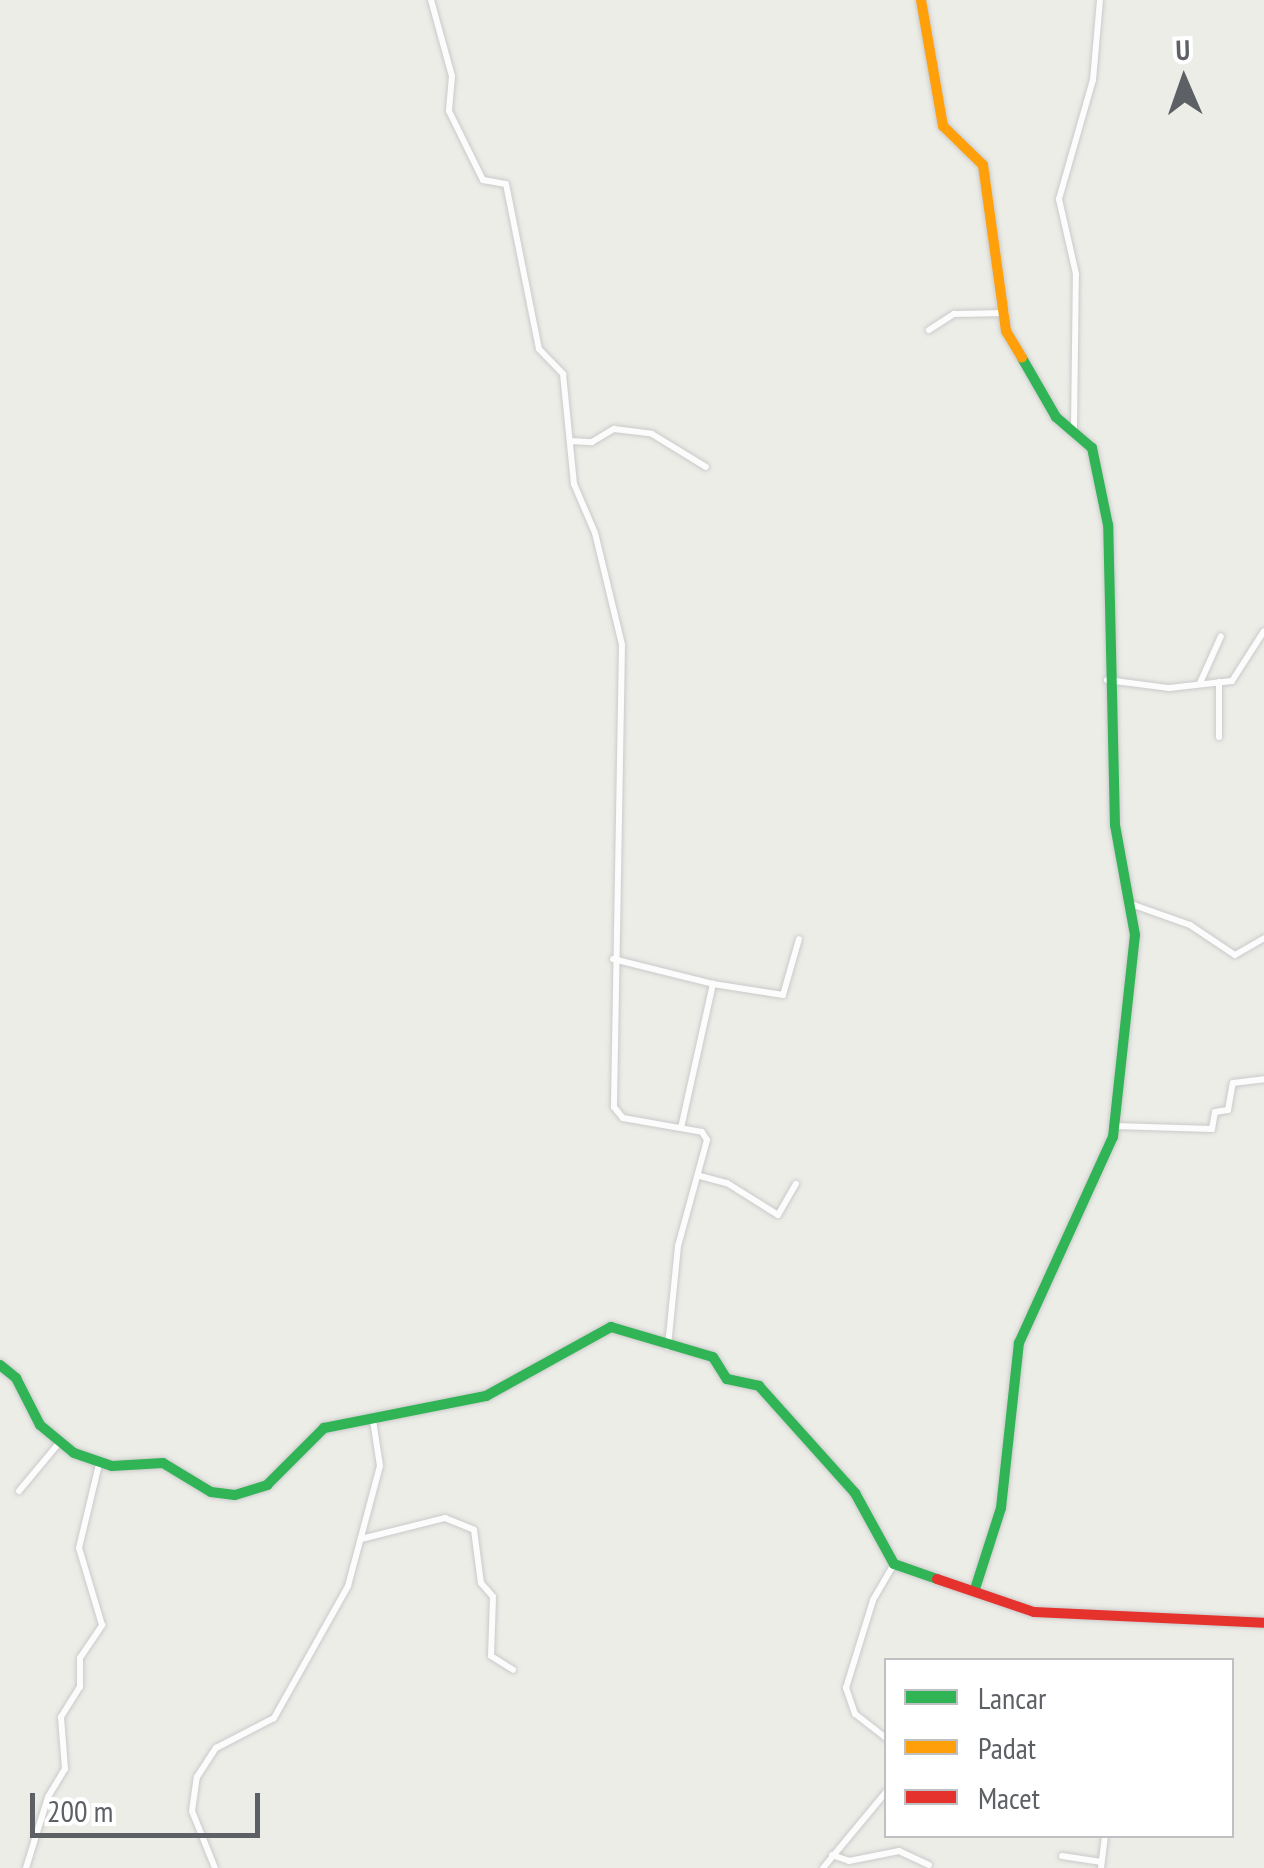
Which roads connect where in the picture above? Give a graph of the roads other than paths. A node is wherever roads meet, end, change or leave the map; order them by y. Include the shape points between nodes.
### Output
1 (431, 0) edge
2 (921, 0) edge
3 (1100, 0) edge
4 (1006, 313) junction
5 (929, 330) dead end
6 (1074, 429) junction
7 (570, 442) junction
8 (706, 467) dead end
9 (1264, 631) edge
10 (1222, 636) dead end
11 (1107, 680) junction
12 (1219, 682) junction
13 (1199, 684) junction
14 (1220, 737) dead end
15 (1132, 904) junction
16 (1264, 938) edge
17 (798, 939) dead end
18 (614, 959) junction
19 (712, 984) junction
20 (1264, 1078) edge
21 (1115, 1126) junction
22 (681, 1128) junction
23 (700, 1176) junction
24 (796, 1184) dead end
25 (668, 1348) junction
26 (0, 1365) edge
27 (373, 1420) junction
28 (58, 1443) junction
29 (98, 1464) junction
30 (19, 1491) dead end
31 (361, 1539) junction
32 (894, 1564) junction
33 (975, 1589) junction
34 (1264, 1623) edge
35 (514, 1670) dead end
36 (884, 1736) edge
37 (884, 1794) edge
38 (1105, 1838) edge
39 (832, 1855) junction
40 (1062, 1856) dead end
41 (929, 1865) dead end
42 (1102, 1865) edge
43 (26, 1868) edge
44 (215, 1868) edge
45 (823, 1868) edge

1 - 7 street via 452,76 447,105 483,180 506,184 539,350 563,374
2 - 4 street via 943,126 983,165
3 - 6 street via 1092,80 1058,199 1076,274
4 - 5 street via 958,313
4 - 6 street via 1006,331 1047,402
6 - 11 street via 1092,448 1108,517
7 - 8 street via 592,442 614,429 652,434
7 - 18 street via 574,484 595,533 622,644
9 - 12 street via 1237,678
10 - 13 street
11 - 13 street
11 - 15 street via 1115,824
12 - 13 street
12 - 14 street
15 - 16 street via 1190,925 1235,955
15 - 21 street
17 - 19 street via 783,994
18 - 19 street
18 - 22 street via 616,1114
19 - 22 street
20 - 21 street via 1232,1083 1228,1110 1216,1112 1212,1129
21 - 33 street via 1094,1192 1018,1343 1001,1508
22 - 23 street via 705,1135
23 - 24 street via 728,1183 778,1216
23 - 25 street via 678,1246
25 - 27 street via 606,1328 486,1396
25 - 32 street via 713,1357 728,1378 743,1381 840,1474
26 - 28 street via 16,1378
27 - 29 street via 317,1432 274,1479 241,1494 211,1492 163,1463
27 - 31 street via 381,1455
28 - 29 street
28 - 30 street
29 - 43 street via 79,1548 102,1625 80,1658 80,1686 61,1717 65,1770 48,1797
31 - 35 street via 445,1518 474,1530 482,1583 493,1596 491,1656
31 - 44 street via 348,1586 279,1712 216,1748 201,1768 192,1811
32 - 33 street
32 - 36 street via 872,1600 846,1688 855,1714
33 - 34 street via 1040,1612
37 - 39 street
38 - 42 street
39 - 41 street via 849,1862 899,1852
39 - 45 street
40 - 42 street

